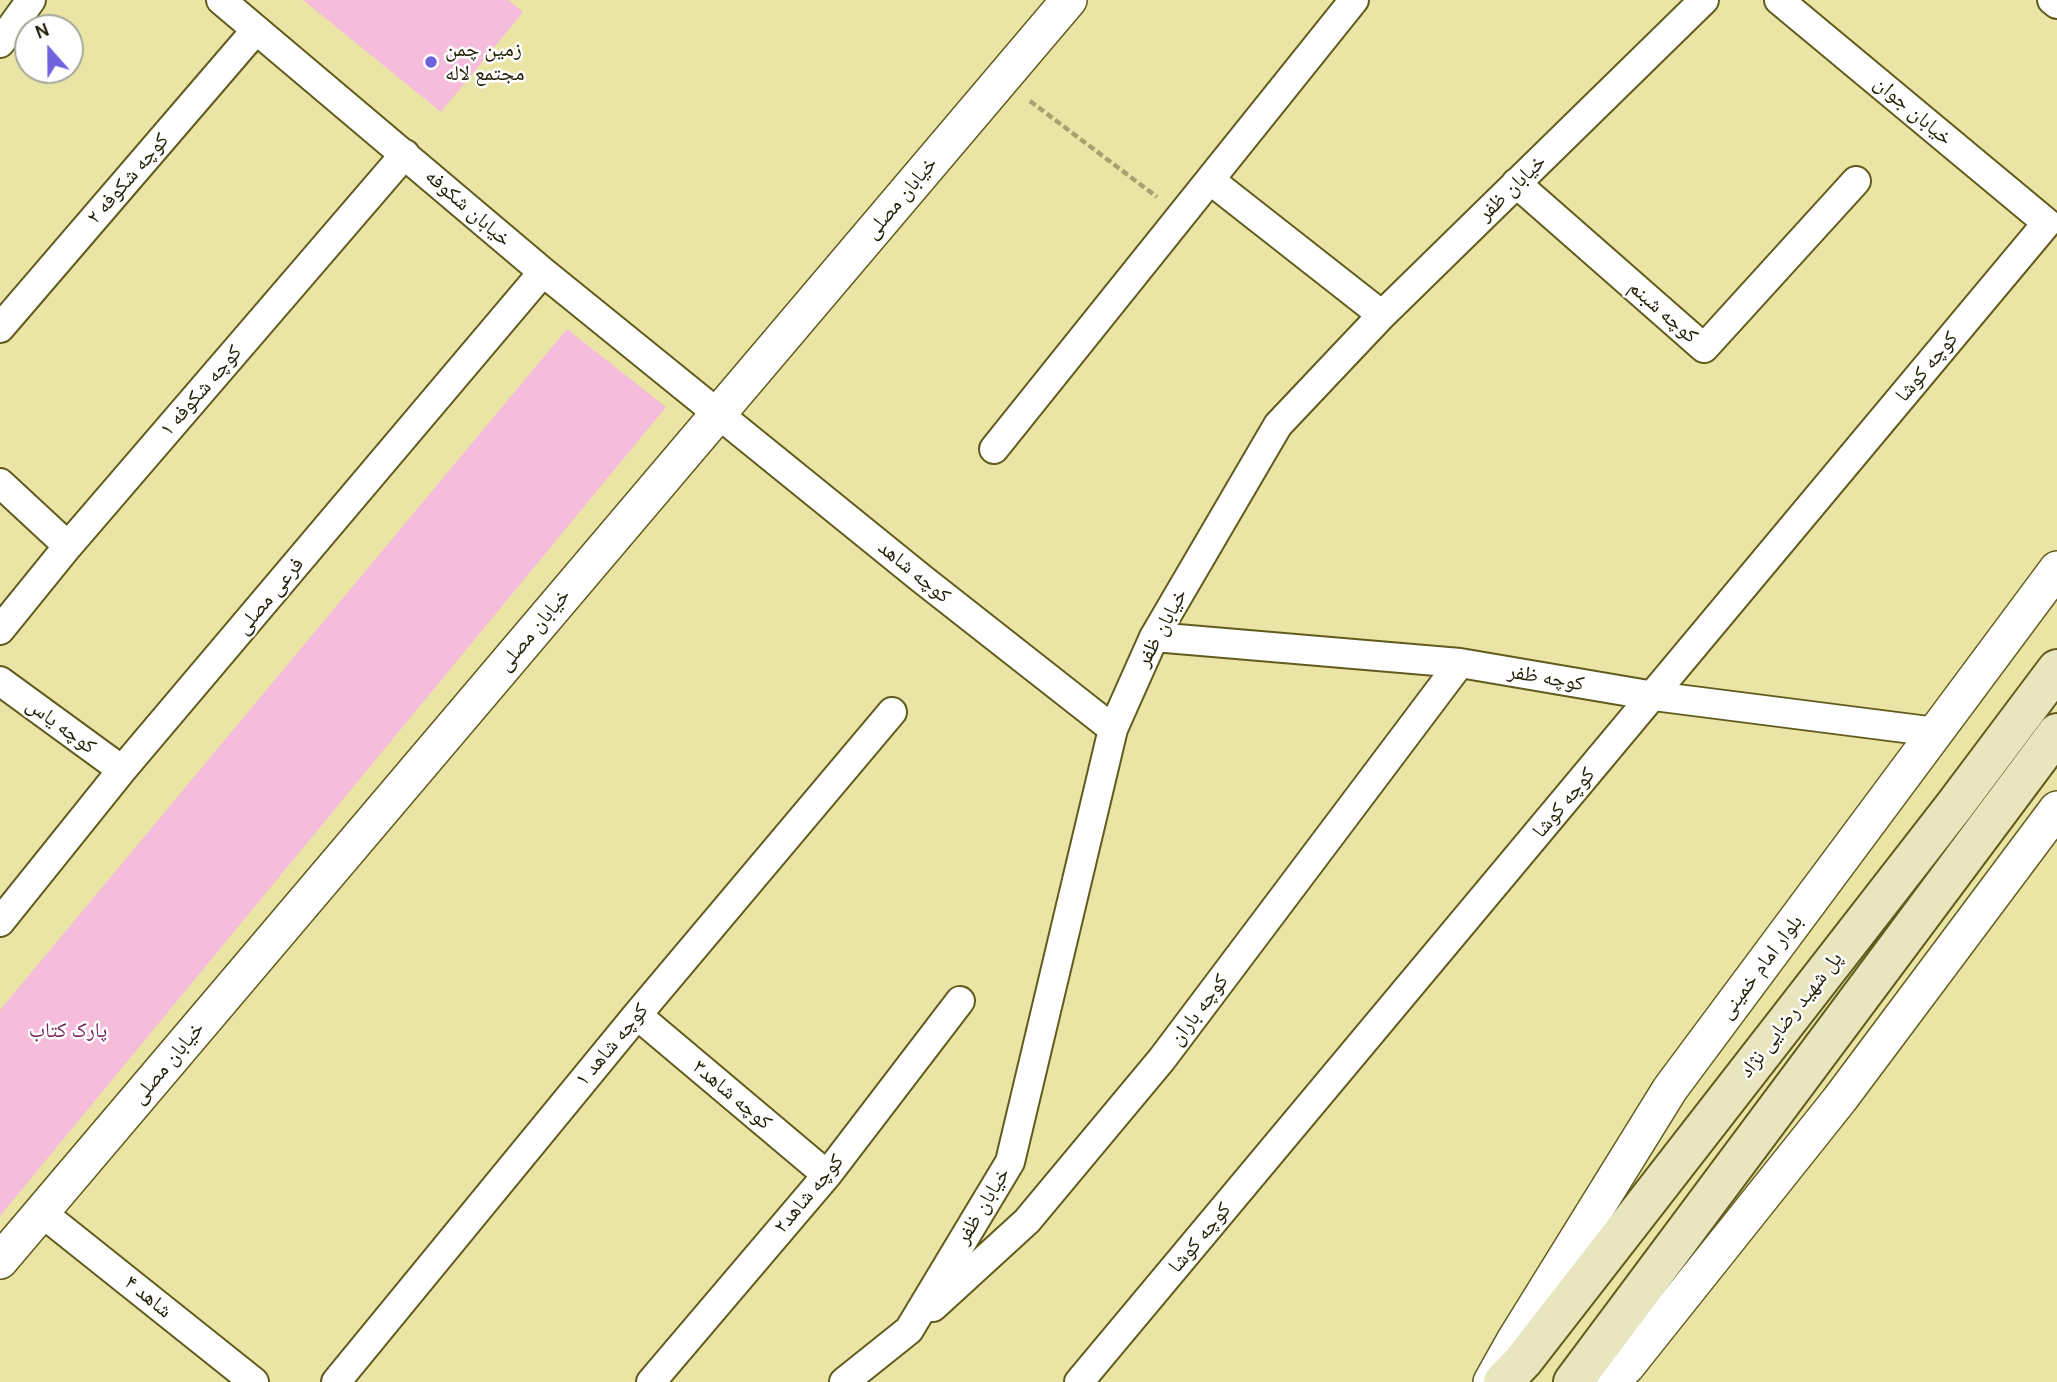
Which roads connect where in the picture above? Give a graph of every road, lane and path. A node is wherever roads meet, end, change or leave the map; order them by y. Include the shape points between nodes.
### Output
1 (31, 0) edge
2 (221, 0) edge
3 (1069, 0) edge
4 (1354, 0) edge
5 (1704, 0) edge
6 (1779, 0) edge
7 (2052, 0) edge
8 (2057, 4) edge
9 (256, 30) junction
10 (0, 43) edge
11 (1002, 80) junction
12 (405, 154) junction
13 (1210, 180) junction
14 (1856, 181) dead end
15 (1516, 183) junction
16 (1182, 215) junction
17 (2047, 223) joint
18 (543, 272) junction
19 (1382, 315) junction
20 (0, 328) edge
21 (718, 414) junction
22 (994, 449) dead end
23 (0, 483) edge
24 (68, 546) junction
25 (2057, 569) edge
26 (0, 630) edge
27 (1154, 637) junction
28 (1460, 663) junction
29 (2057, 668) edge
30 (0, 681) edge
31 (1654, 696) junction
32 (892, 712) dead end
33 (1113, 729) junction
34 (1936, 732) junction
35 (2057, 733) edge
36 (122, 770) junction
37 (2057, 809) edge
38 (0, 922) edge
39 (960, 1000) dead end
40 (637, 1015) junction
41 (827, 1175) junction
42 (41, 1212) junction
43 (0, 1261) edge
44 (909, 1330) junction
45 (1513, 1371) edge
46 (254, 1382) edge
47 (336, 1382) edge
48 (651, 1382) edge
49 (845, 1382) edge
50 (1079, 1382) edge
51 (1491, 1382) edge
52 (1573, 1382) edge
53 (1611, 1382) edge

1 - 10 street
2 - 9 street, خیابان شکوفه
3 - 11 street, خیابان مصلی
4 - 13 street
5 - 15 street, خیابان ظفر
6 - 17 street, خیابان جوان
7 - 8 street
9 - 12 street, خیابان شکوفه
9 - 20 street, کوچه شکوفه ۲
11 - 16 path
11 - 21 street, خیابان مصلی
12 - 18 street, خیابان شکوفه
12 - 24 street, کوچه شکوفه ۱
13 - 16 street
13 - 19 street
14 - 15 street, کوچه شبنم via 1704,348
15 - 19 street, خیابان ظفر
16 - 22 street
17 - 31 street, کوچه کوشا
18 - 21 street, خیابان شکوفه
18 - 36 street, فرعی مصلی
19 - 27 street, خیابان ظفر via 1278,425
21 - 33 street, کوچه شاهد
21 - 42 street, خیابان مصلی
23 - 24 street
24 - 26 street, کوچه شکوفه ۱
25 - 34 street, بلوار امام خمینی
27 - 28 street, کوچه ظفر
27 - 33 street, خیابان ظفر
28 - 31 street, کوچه ظفر
28 - 44 street, کوچه باران via 1163,1059 1027,1221
29 - 45 main road, پل شهید رضایی نژاد
30 - 36 street, کوچه یاس
31 - 34 street, کوچه ظفر
31 - 50 street, کوچه کوشا
32 - 40 street, کوچه شاهد ۱
33 - 44 street, خیابان ظفر via 1010,1162
34 - 51 street, بلوار امام خمینی via 1670,1089
35 - 52 main road, پل شهید رضایی نژاد
36 - 38 street, فرعی مصلی
37 - 53 street via 1840,1099
39 - 41 street, کوچه شاهد۲
40 - 41 street, کوچه شاهد۳
40 - 47 street, کوچه شاهد ۱
41 - 48 street, کوچه شاهد۲
42 - 43 street, خیابان مصلی
42 - 46 street, شاهد ۴
44 - 49 street, خیابان ظفر

